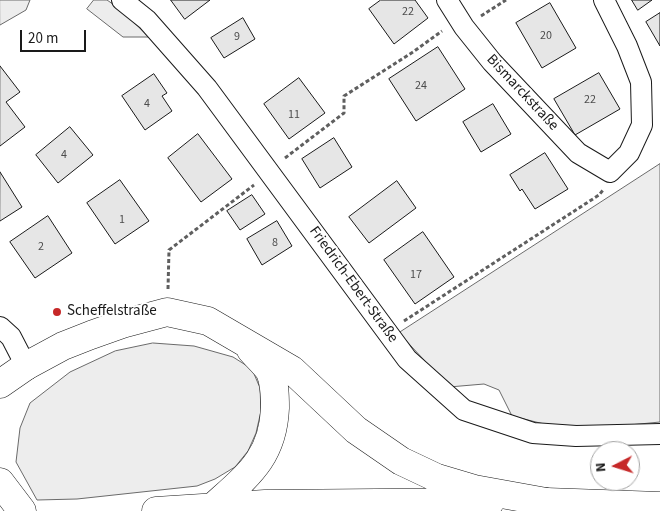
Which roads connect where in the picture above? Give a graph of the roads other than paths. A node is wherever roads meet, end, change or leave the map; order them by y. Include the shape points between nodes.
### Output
1 (122, 0) edge
2 (447, 0) edge
3 (604, 0) edge
4 (0, 327) edge
5 (244, 341) junction
6 (26, 366) junction
7 (0, 384) edge
8 (660, 434) edge
9 (0, 482) edge
10 (546, 502) junction
11 (660, 506) edge
12 (213, 507) junction
13 (273, 508) edge
14 (22, 511) edge
15 (156, 511) edge

1 - 8 street, Friedrich-Ebert-Straße via 147,20 207,88 407,359 464,410 533,433 576,436
2 - 3 street, Bismarckstraße via 492,62 578,153 610,172 629,153 642,125 641,82
4 - 6 street via 11,337
5 - 6 main road via 208,321 167,312 91,335
5 - 10 main road via 292,370 356,430 401,461 437,478
5 - 12 main road via 269,371 275,395 274,420 267,449 250,474
6 - 7 main road
9 - 14 main road
10 - 11 main road
10 - 13 main road
12 - 13 main road
12 - 15 main road

